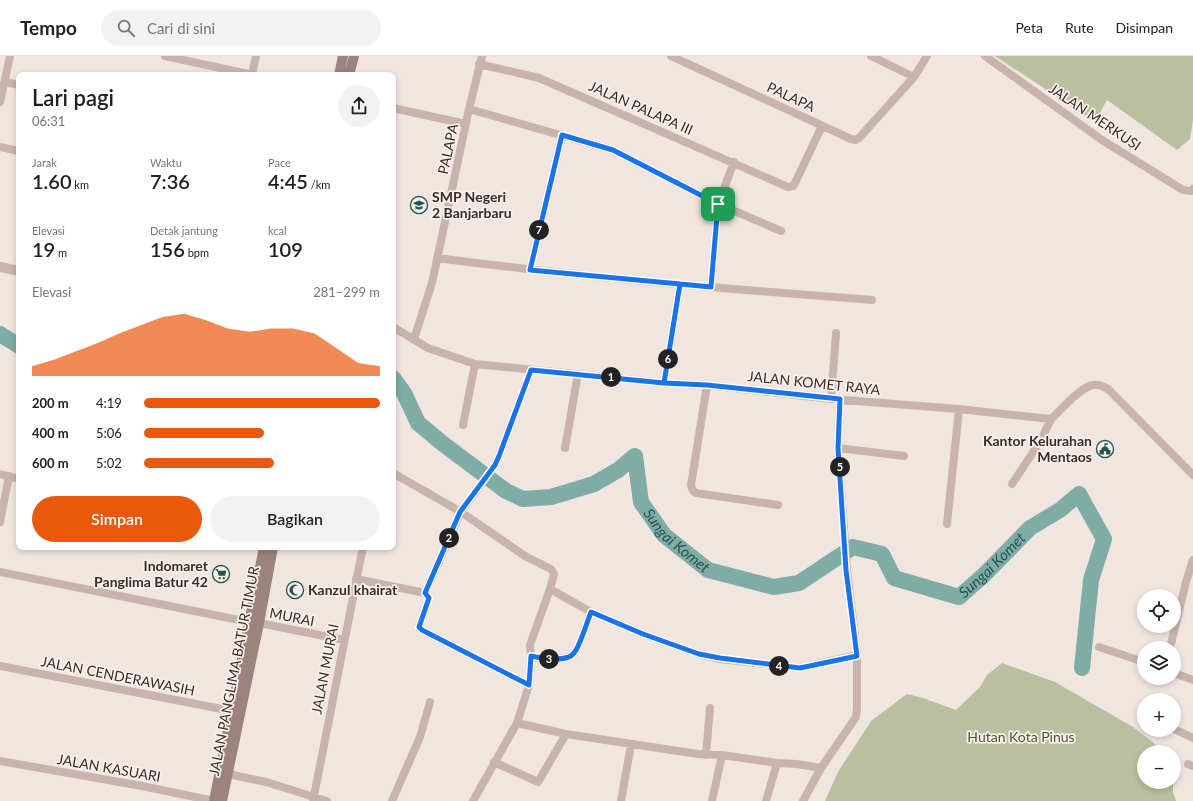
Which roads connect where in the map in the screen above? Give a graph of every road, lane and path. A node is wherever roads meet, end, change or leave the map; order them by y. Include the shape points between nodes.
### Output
1 (10, 56) edge
2 (166, 56) edge
3 (256, 56) edge
4 (343, 56) edge
5 (354, 56) edge
6 (671, 56) edge
7 (871, 56) edge
8 (927, 56) edge
9 (985, 56) edge
10 (188, 58) edge
11 (481, 60) edge
12 (241, 72) edge
13 (253, 72) edge
14 (340, 72) edge
15 (350, 72) edge
16 (914, 77) junction
17 (5, 82) junction
18 (16, 84) edge
19 (0, 102) edge
20 (396, 109) edge
21 (469, 109) junction
22 (466, 124) junction
23 (822, 126) junction
24 (562, 135) junction
25 (0, 147) edge
26 (16, 150) edge
27 (734, 162) junction
28 (1193, 189) edge
29 (718, 204) junction
30 (781, 231) dead end
31 (437, 258) junction
32 (0, 260) edge
33 (16, 263) edge
34 (0, 267) edge
35 (16, 270) edge
36 (530, 270) junction
37 (680, 284) junction
38 (711, 287) junction
39 (872, 300) dead end
40 (396, 329) edge
41 (836, 333) dead end
42 (414, 339) junction
43 (475, 364) junction
44 (531, 370) junction
45 (578, 374) junction
46 (664, 383) junction
47 (707, 385) junction
48 (836, 399) junction
49 (959, 410) junction
50 (1051, 419) junction
51 (463, 425) dead end
52 (565, 448) dead end
53 (838, 448) junction
54 (904, 456) dead end
55 (0, 474) edge
56 (396, 475) edge
57 (1193, 475) edge
58 (9, 476) junction
59 (16, 478) edge
60 (1012, 484) dead end
61 (778, 505) dead end
62 (460, 512) junction
63 (0, 522) edge
64 (946, 524) dead end
65 (264, 550) edge
66 (272, 550) edge
67 (362, 550) edge
68 (1193, 560) edge
69 (0, 572) edge
70 (356, 579) junction
71 (550, 589) junction
72 (425, 593) junction
73 (591, 612) junction
74 (254, 623) junction
75 (344, 640) junction
76 (1172, 641) edge
77 (1099, 647) dead end
78 (531, 656) junction
79 (857, 656) junction
80 (1137, 660) edge
81 (0, 666) edge
82 (1181, 676) edge
83 (1193, 680) edge
84 (242, 684) junction
85 (529, 685) junction
86 (430, 702) dead end
87 (710, 708) dead end
88 (232, 711) junction
89 (517, 723) junction
90 (1181, 732) edge
91 (566, 734) junction
92 (1193, 738) edge
93 (631, 745) junction
94 (706, 755) junction
95 (722, 755) junction
96 (0, 761) edge
97 (494, 762) junction
98 (777, 763) junction
99 (821, 768) junction
100 (228, 774) junction
101 (313, 799) edge
102 (214, 801) edge
103 (222, 801) edge
104 (327, 801) edge
105 (392, 801) edge
106 (473, 801) edge
107 (620, 801) edge
108 (712, 801) edge
109 (766, 801) edge
110 (803, 801) edge

1 - 17 street
2 - 10 street
3 - 13 street
4 - 14 main road
5 - 15 main road
6 - 23 street, PALAPA
7 - 16 street
8 - 16 street
9 - 28 street, JALAN MERKUSI via 1102,140 1183,190
10 - 12 street
11 - 21 street, PALAPA
11 - 27 street, JALAN PALAPA III via 540,78
16 - 23 street, PALAPA via 856,140
17 - 18 street
17 - 19 street
20 - 22 street
21 - 22 street, PALAPA
21 - 24 street
22 - 31 street, PALAPA
23 - 27 street, JALAN PALAPA III via 793,186 788,187
24 - 29 street via 613,150
24 - 36 street
25 - 26 street
27 - 29 street
29 - 30 street
29 - 38 street
31 - 36 street
31 - 42 street, PALAPA via 432,283
32 - 33 street
34 - 35 street
36 - 37 street
37 - 38 street
37 - 46 street
38 - 39 street
40 - 42 street, JALAN KOMET RAYA
41 - 48 street
42 - 43 street, JALAN KOMET RAYA via 428,348
43 - 44 street, JALAN KOMET RAYA
43 - 51 street
44 - 45 street, JALAN KOMET RAYA
44 - 62 street via 496,462
45 - 46 street, JALAN KOMET RAYA
45 - 52 street
46 - 47 street, JALAN KOMET RAYA
47 - 48 street, JALAN KOMET RAYA
47 - 61 street via 691,485 693,492
48 - 49 street, JALAN KOMET RAYA
48 - 53 street
49 - 50 street, JALAN KOMET RAYA
49 - 64 street
50 - 57 street via 1085,388 1101,385 1108,389
50 - 60 street via 1041,440
53 - 54 street
53 - 79 street via 846,570
55 - 58 street
56 - 62 street
58 - 59 street
58 - 63 street
62 - 71 street via 525,556 551,570 554,576
62 - 72 street
65 - 74 main road, JALAN PANGLIMA BATUR TIMUR
66 - 74 main road, JALAN PANGLIMA BATUR TIMUR
67 - 70 street, JALAN MURAI
68 - 76 street
69 - 74 street, MURAI
70 - 72 street
70 - 75 street, JALAN MURAI
71 - 73 street
71 - 78 street via 530,645
72 - 85 street via 429,598 419,627 421,630
73 - 78 street via 574,654 567,658 551,659
73 - 79 street via 692,652 720,658 800,668
74 - 75 street, MURAI
74 - 84 main road, JALAN PANGLIMA BATUR TIMUR
75 - 101 street, JALAN MURAI
77 - 80 street
78 - 85 street
79 - 99 street via 856,717
81 - 88 street, JALAN CENDERAWASIH
82 - 83 street
84 - 88 main road, JALAN PANGLIMA BATUR TIMUR
84 - 100 main road, JALAN PANGLIMA BATUR TIMUR
85 - 89 street
86 - 105 street via 420,737
87 - 94 street
88 - 102 main road, JALAN PANGLIMA BATUR TIMUR
89 - 91 street
89 - 97 street
90 - 92 street
91 - 93 street
91 - 97 street via 538,782
93 - 94 street
93 - 107 street
94 - 95 street
95 - 98 street
95 - 108 street
96 - 102 street, JALAN KASUARI
97 - 106 street
98 - 99 street
98 - 109 street
99 - 110 street
100 - 101 street via 266,782
100 - 103 main road, JALAN PANGLIMA BATUR TIMUR
101 - 104 street

